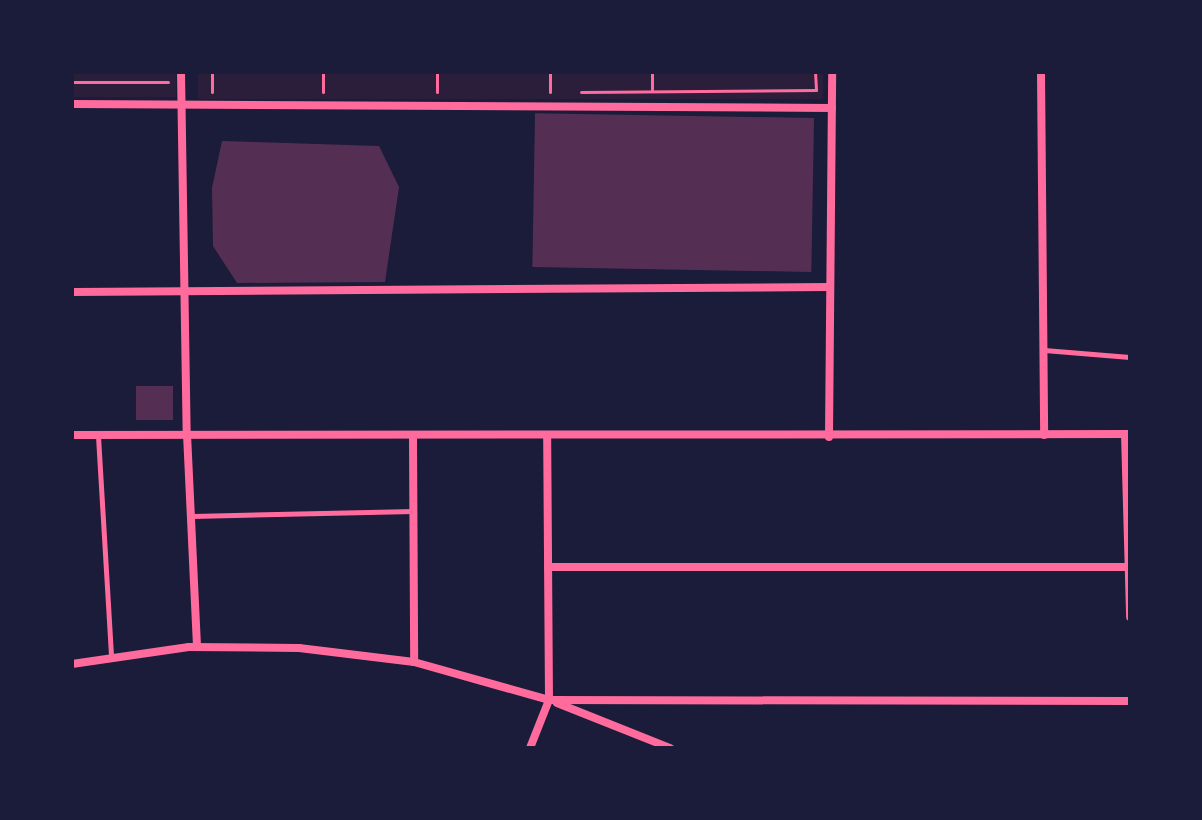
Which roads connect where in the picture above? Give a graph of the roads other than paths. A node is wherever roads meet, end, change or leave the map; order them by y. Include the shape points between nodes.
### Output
1 (181, 72) edge
2 (832, 72) edge
3 (1041, 72) edge
4 (72, 104) edge
5 (181, 105) junction
6 (832, 108) junction
7 (830, 287) junction
8 (184, 290) junction
9 (72, 292) edge
10 (1043, 350) junction
11 (1130, 357) edge
12 (187, 434) junction
13 (1128, 434) edge
14 (72, 435) edge
15 (98, 435) junction
16 (1044, 435) junction
17 (413, 436) junction
18 (829, 437) junction
19 (547, 438) junction
20 (414, 511) junction
21 (191, 516) junction
22 (548, 567) junction
23 (1129, 567) edge
24 (1130, 617) edge
25 (197, 647) junction
26 (111, 658) junction
27 (414, 662) junction
28 (72, 664) edge
29 (549, 700) junction
30 (1130, 701) edge
31 (530, 748) edge
32 (670, 748) edge

1 - 5 street
2 - 6 street
3 - 10 street
4 - 5 street
5 - 6 street
5 - 8 street
6 - 7 street
7 - 8 street
7 - 18 street
8 - 9 street
8 - 12 street
10 - 11 lane
10 - 16 street
12 - 15 street
12 - 17 street
12 - 21 street
13 - 16 street
13 - 23 street
14 - 15 street
15 - 26 lane
16 - 18 street
17 - 19 street
17 - 20 street
18 - 19 street
19 - 22 street
20 - 21 lane
20 - 27 street
21 - 25 street
22 - 23 street
22 - 29 street
23 - 24 street
25 - 26 street
25 - 27 street via 299,648
26 - 28 street
27 - 29 street
29 - 30 street
29 - 31 street
29 - 32 street

